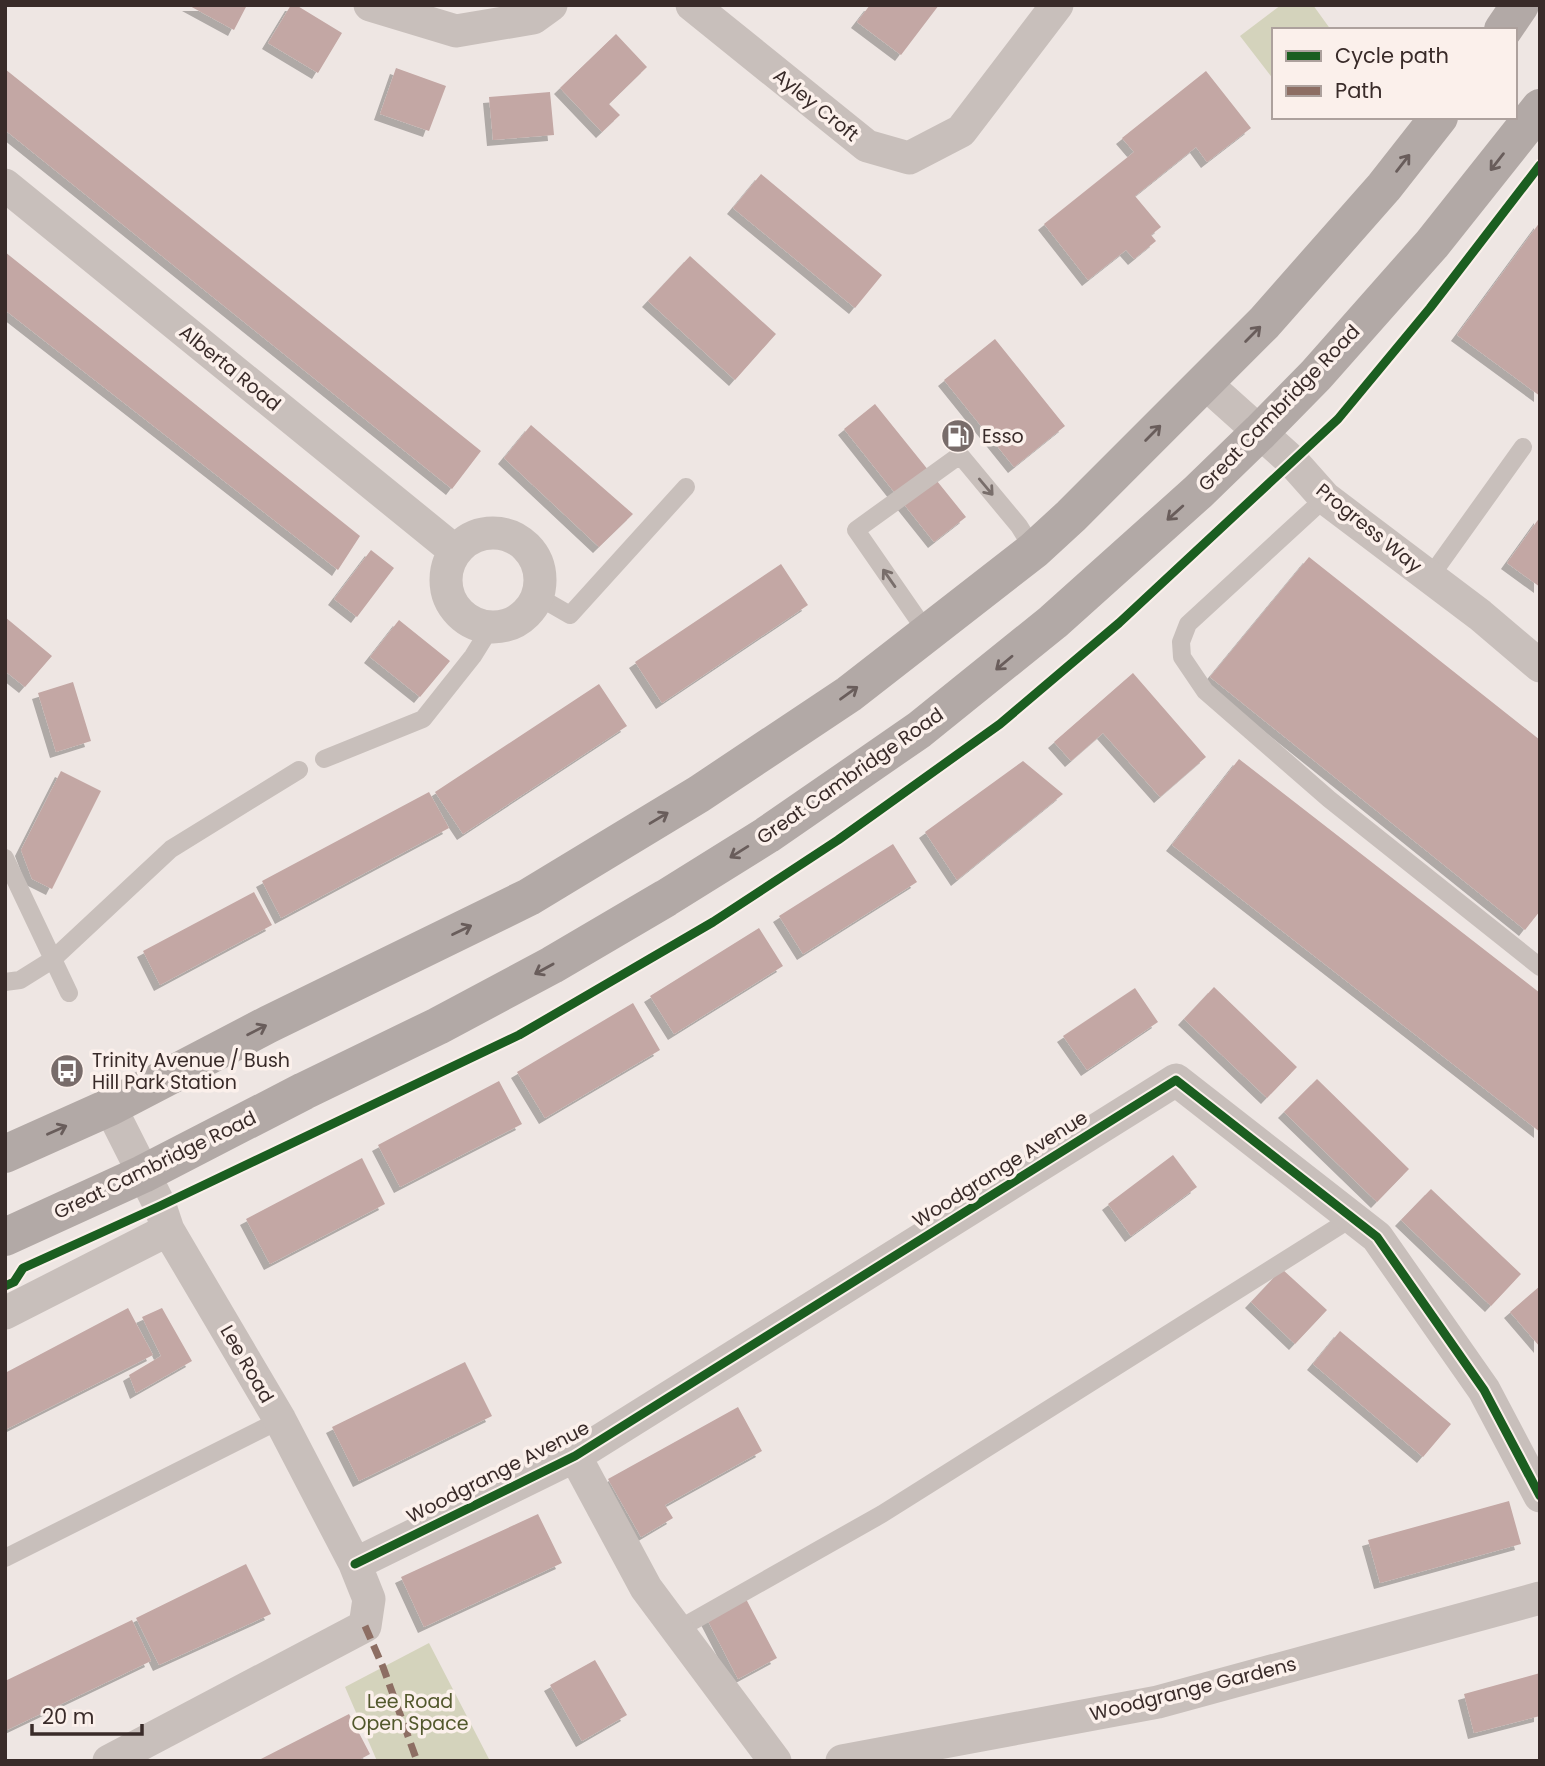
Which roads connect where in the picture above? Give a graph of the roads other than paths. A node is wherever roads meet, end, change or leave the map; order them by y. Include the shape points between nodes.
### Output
1 (370, 5) edge
2 (551, 5) edge
3 (692, 5) edge
4 (1057, 5) edge
5 (1520, 5) edge
6 (1504, 28) edge
7 (1540, 108) edge
8 (1437, 119) edge
9 (5, 185) edge
10 (1205, 383) junction
11 (1260, 432) junction
12 (1523, 447) dead end
13 (686, 486) dead end
14 (1325, 498) junction
15 (1034, 550) junction
16 (456, 551) junction
17 (1430, 577) junction
18 (537, 596) junction
19 (491, 627) junction
20 (928, 634) junction
21 (1540, 666) edge
22 (324, 759) dead end
23 (299, 770) dead end
24 (5, 858) edge
25 (52, 960) junction
26 (1540, 967) edge
27 (5, 982) edge
28 (69, 993) dead end
29 (110, 1107) junction
30 (5, 1154) edge
31 (143, 1174) junction
32 (1352, 1218) junction
33 (168, 1230) junction
34 (5, 1237) edge
35 (5, 1313) edge
36 (280, 1420) junction
37 (575, 1456) junction
38 (1540, 1496) edge
39 (5, 1558) edge
40 (355, 1564) junction
41 (1540, 1598) edge
42 (677, 1630) junction
43 (129, 1757) edge
44 (775, 1761) edge
45 (842, 1761) edge

1 - 2 street via 456,31 533,18
3 - 4 street, Ayley Croft via 867,146 909,158 961,131
5 - 6 highway
7 -> 11 highway, Great Cambridge Road via 1432,244
10 -> 8 highway via 1384,187
9 - 16 street, Alberta Road
10 - 11 street, Progress Way
15 -> 10 highway
11 - 14 street, Progress Way
11 -> 31 highway, Great Cambridge Road via 1053,622 981,681 767,835 552,965
12 - 17 lane
13 - 18 lane via 570,615
14 - 17 street, Progress Way
14 - 26 lane via 1188,624 1181,642 1182,657 1205,691 1308,781
15 - 20 highway
20 -> 15 lane via 856,530 960,455
16 - 18 street via 466,541 494,533 522,543 535,560 540,581
16 - 19 street via 447,571 447,593 464,617
17 - 21 street, Progress Way
18 - 19 street via 519,619
19 - 22 lane via 423,719
29 -> 20 highway via 529,897 776,744
23 - 25 lane via 171,849
24 - 25 lane
25 - 27 lane via 20,980
25 - 28 lane
30 -> 29 highway
29 - 31 street, Lee Road
31 - 33 street, Lee Road
31 - 34 highway, Great Cambridge Road
32 - 37 street, Woodgrange Avenue via 1176,1080
32 - 38 street, Woodgrange Avenue via 1377,1237 1484,1390
32 - 42 lane via 881,1514
33 - 35 street
33 - 36 street, Lee Road
36 - 39 lane
36 - 40 street, Lee Road
37 - 40 street, Woodgrange Avenue
37 - 42 street via 646,1588
40 - 43 street, Lee Road via 369,1599 365,1626
41 - 45 street, Woodgrange Gardens via 1158,1702
42 - 44 street

